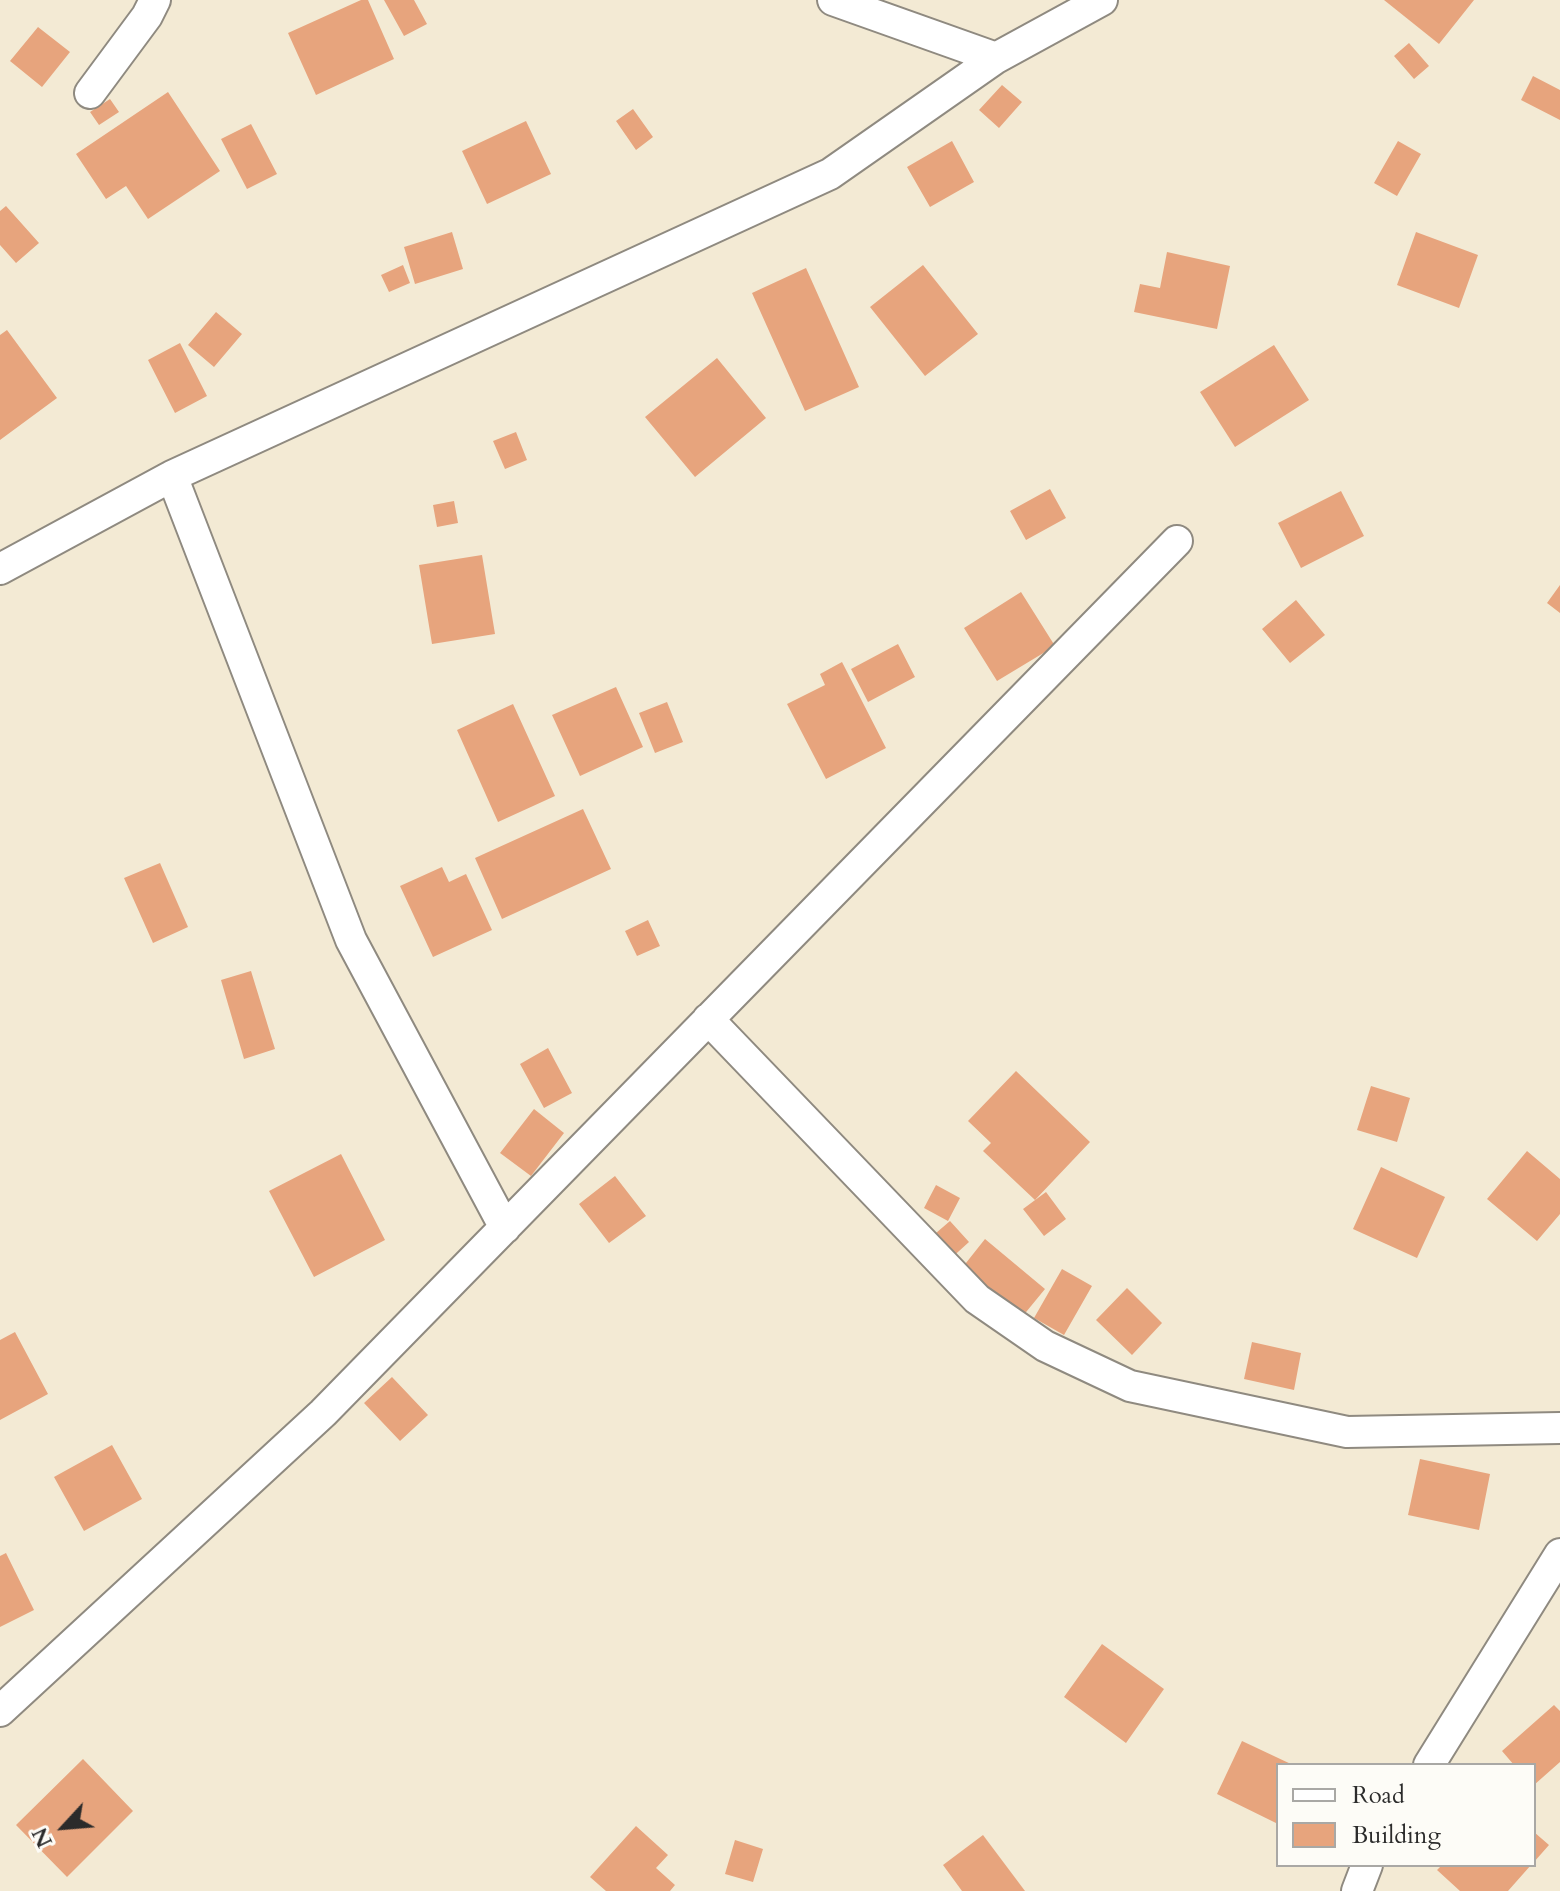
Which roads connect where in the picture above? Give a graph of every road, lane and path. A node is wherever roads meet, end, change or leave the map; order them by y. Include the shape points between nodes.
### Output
1 (155, 0) edge
2 (833, 0) edge
3 (1102, 0) edge
4 (996, 58) junction
5 (90, 93) dead end
6 (172, 476) junction
7 (1177, 541) dead end
8 (0, 569) edge
9 (708, 1019) junction
10 (505, 1228) junction
11 (1560, 1428) edge
12 (1560, 1554) edge
13 (0, 1711) edge
14 (1430, 1763) edge
15 (1366, 1867) edge
16 (1357, 1891) edge

1 - 5 street
2 - 4 street
3 - 4 street
4 - 6 street via 830,174
6 - 8 street
6 - 10 street via 351,940
7 - 9 street
9 - 10 street
9 - 11 street via 977,1299 1045,1346 1130,1386 1347,1432
10 - 13 street via 323,1413
12 - 14 street
15 - 16 street

